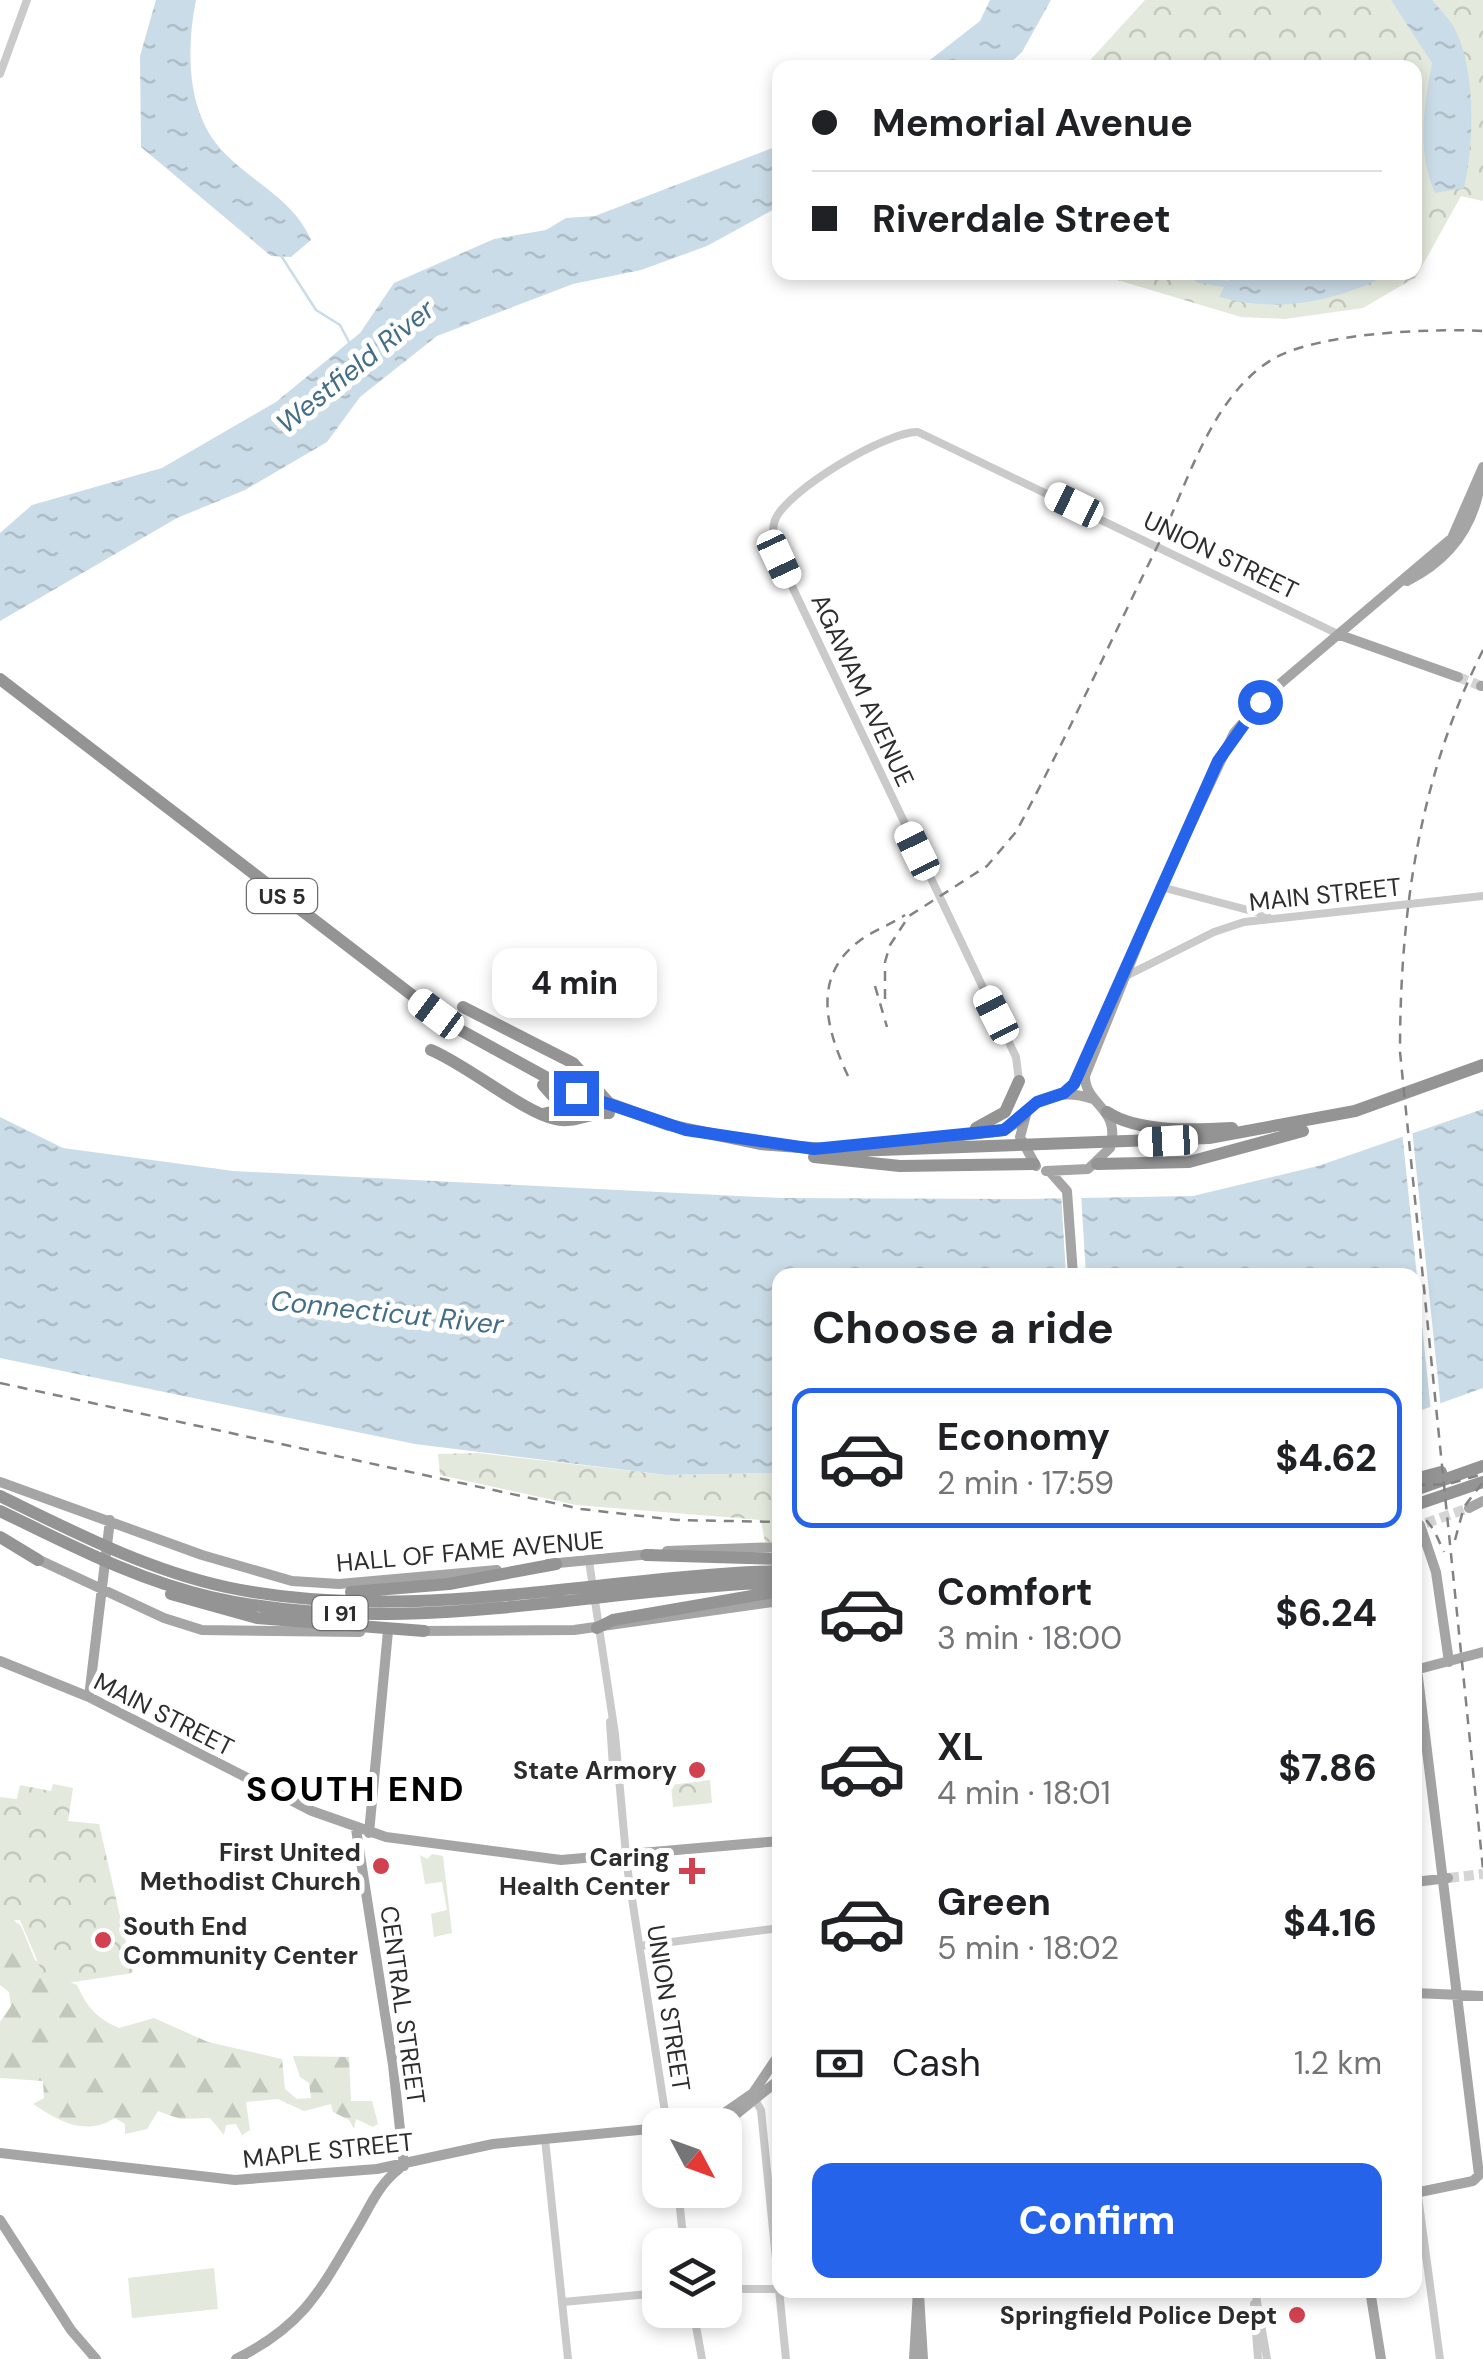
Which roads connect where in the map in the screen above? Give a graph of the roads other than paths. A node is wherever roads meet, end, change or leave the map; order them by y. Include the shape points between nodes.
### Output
1 (27, 0) edge
2 (0, 74) edge
3 (1483, 466) edge
4 (773, 532) joint
5 (1340, 635) junction
6 (1458, 677) tunnel mouth
7 (0, 679) edge
8 (0, 688) edge
9 (1160, 887) junction
10 (1483, 896) edge
11 (1282, 916) junction
12 (1122, 978) junction
13 (464, 1007) dead end
14 (1095, 1045) junction
15 (431, 1050) dead end
16 (570, 1061) junction
17 (1483, 1069) edge
18 (1019, 1082) joint
19 (550, 1084) junction
20 (1060, 1095) junction
21 (1097, 1100) junction
22 (614, 1112) junction
23 (1107, 1112) junction
24 (542, 1114) junction
25 (1024, 1116) junction
26 (1304, 1127) junction
27 (957, 1135) junction
28 (814, 1153) junction
29 (1097, 1163) junction
30 (1037, 1165) junction
31 (1070, 1188) junction
32 (1076, 1268) edge
33 (1483, 1467) edge
34 (1422, 1478) edge
35 (0, 1482) edge
36 (1483, 1482) edge
37 (1422, 1489) edge
38 (0, 1496) edge
39 (1422, 1503) edge
40 (1483, 1503) edge
41 (1469, 1508) tunnel mouth
42 (0, 1511) edge
43 (110, 1520) junction
44 (1422, 1534) edge
45 (0, 1540) edge
46 (91, 1548) junction
47 (772, 1548) edge
48 (646, 1555) junction
49 (772, 1559) edge
50 (38, 1560) joint
51 (589, 1561) junction
52 (556, 1564) junction
53 (126, 1565) junction
54 (772, 1572) edge
55 (772, 1582) edge
56 (102, 1590) junction
57 (248, 1591) junction
58 (613, 1591) junction
59 (772, 1592) edge
60 (562, 1596) junction
61 (772, 1602) edge
62 (597, 1628) junction
63 (388, 1631) junction
64 (424, 1631) junction
65 (1483, 1654) edge
66 (0, 1660) edge
67 (1450, 1662) junction
68 (1422, 1669) edge
69 (89, 1697) junction
70 (1422, 1712) edge
71 (356, 1829) junction
72 (369, 1833) junction
73 (772, 1842) edge
74 (626, 1855) junction
75 (1446, 1878) junction
76 (1422, 1881) edge
77 (772, 1929) edge
78 (640, 1946) junction
79 (1422, 1993) edge
80 (1456, 1994) junction
81 (1483, 1996) edge
82 (772, 2064) edge
83 (772, 2086) edge
84 (755, 2100) junction
85 (661, 2108) edge
86 (731, 2108) edge
87 (742, 2109) edge
88 (642, 2128) edge
89 (544, 2139) junction
90 (0, 2153) edge
91 (404, 2166) junction
92 (1422, 2192) edge
93 (772, 2203) edge
94 (0, 2220) edge
95 (1422, 2234) edge
96 (742, 2289) edge
97 (772, 2289) edge
98 (642, 2295) edge
99 (780, 2298) edge
100 (914, 2298) edge
101 (915, 2298) edge
102 (1255, 2298) edge
103 (1256, 2298) edge
104 (1371, 2298) edge
105 (562, 2302) junction
106 (696, 2328) edge
107 (96, 2359) edge
108 (236, 2359) edge
109 (568, 2359) edge
110 (702, 2359) edge
111 (786, 2359) edge
112 (914, 2359) edge
113 (922, 2359) edge
114 (1258, 2359) edge
115 (1267, 2359) edge
116 (1381, 2359) edge
117 (1440, 2359) edge

1 - 2 street
3 - 5 main road via 1461,538
4 - 5 street, UNION STREET via 791,498 883,440 917,432
4 - 18 street, AGAWAM AVENUE via 779,559 1016,1057
5 - 6 main road, UNION STREET
5 - 9 main road via 1238,728
7 - 19 highway, US 5 via 436,1014
8 - 19 highway, US 5 via 438,1024
9 - 11 street
9 - 12 main road
10 - 11 street, MAIN STREET
11 - 12 street, MAIN STREET via 1222,928
12 - 14 main road
13 - 16 highway
14 - 20 main road via 1074,1084
14 - 21 main road via 1084,1082
15 - 24 highway
16 - 19 highway via 572,1077
16 - 22 highway
17 - 26 highway, US 5
18 - 27 highway via 1002,1114
19 - 22 highway, US 5
19 - 24 highway via 559,1103 555,1112
20 - 21 main road
20 - 25 main road via 1037,1102
21 - 23 main road
22 - 24 highway via 566,1120
22 - 28 highway, US 5 via 705,1141
23 - 26 highway via 1188,1128
23 - 29 main road via 1112,1127
25 - 27 highway via 1006,1129
25 - 30 main road via 1020,1135
26 - 28 highway, US 5 via 1172,1148 970,1157
26 - 29 highway via 1189,1162
27 - 28 highway
28 - 30 highway via 900,1166
29 - 30 main road
29 - 31 main road
30 - 31 main road
31 - 32 main road
33 - 34 highway
33 - 37 highway
35 - 43 main road, HALL OF FAME AVENUE
36 - 39 highway
38 - 46 highway, I 91
40 - 41 main road
42 - 46 highway, I 91
43 - 52 main road, HALL OF FAME AVENUE via 211,1558 311,1583
43 - 56 main road
44 - 67 main road via 1436,1572
45 - 50 highway
46 - 53 highway, I 91
47 - 48 main road, HALL OF FAME AVENUE
48 - 49 highway
48 - 51 main road, HALL OF FAME AVENUE
50 - 56 main road
51 - 52 main road, HALL OF FAME AVENUE
51 - 62 street, UNION STREET
52 - 57 highway via 415,1587
53 - 57 highway, I 91
53 - 60 highway, I 91 via 217,1598 309,1612 410,1612
53 - 64 highway via 190,1602 243,1615
54 - 58 highway, I 91
55 - 58 highway, I 91
56 - 63 main road via 207,1631
56 - 69 main road
57 - 60 highway, I 91 via 378,1600
58 - 60 highway, I 91
59 - 62 highway
61 - 62 main road
62 - 64 main road
62 - 74 street, UNION STREET
63 - 64 main road
63 - 72 main road
65 - 67 main road
66 - 69 main road, MAIN STREET
67 - 68 main road
69 - 71 main road, MAIN STREET
70 - 75 main road
71 - 72 main road, MAIN STREET
71 - 91 main road, CENTRAL STREET
72 - 74 main road, MAIN STREET via 530,1859
73 - 74 main road, MAIN STREET
74 - 78 street, UNION STREET
75 - 76 main road
75 - 80 main road
77 - 78 street
78 - 85 street, UNION STREET
79 - 80 main road
80 - 81 main road
80 - 92 main road via 1478,2179
82 - 86 main road via 749,2096
83 - 84 main road
84 - 87 main road
84 - 93 street
88 - 89 main road, MAPLE STREET
89 - 91 main road, MAPLE STREET
89 - 105 street
90 - 91 main road, MAPLE STREET via 235,2180
91 - 108 main road via 380,2190 300,2318
94 - 107 main road
95 - 117 street
96 - 97 street
98 - 105 street
99 - 111 street
100 - 112 main road
101 - 113 main road
102 - 114 street
103 - 115 street
104 - 116 main road
105 - 109 street
106 - 110 street

